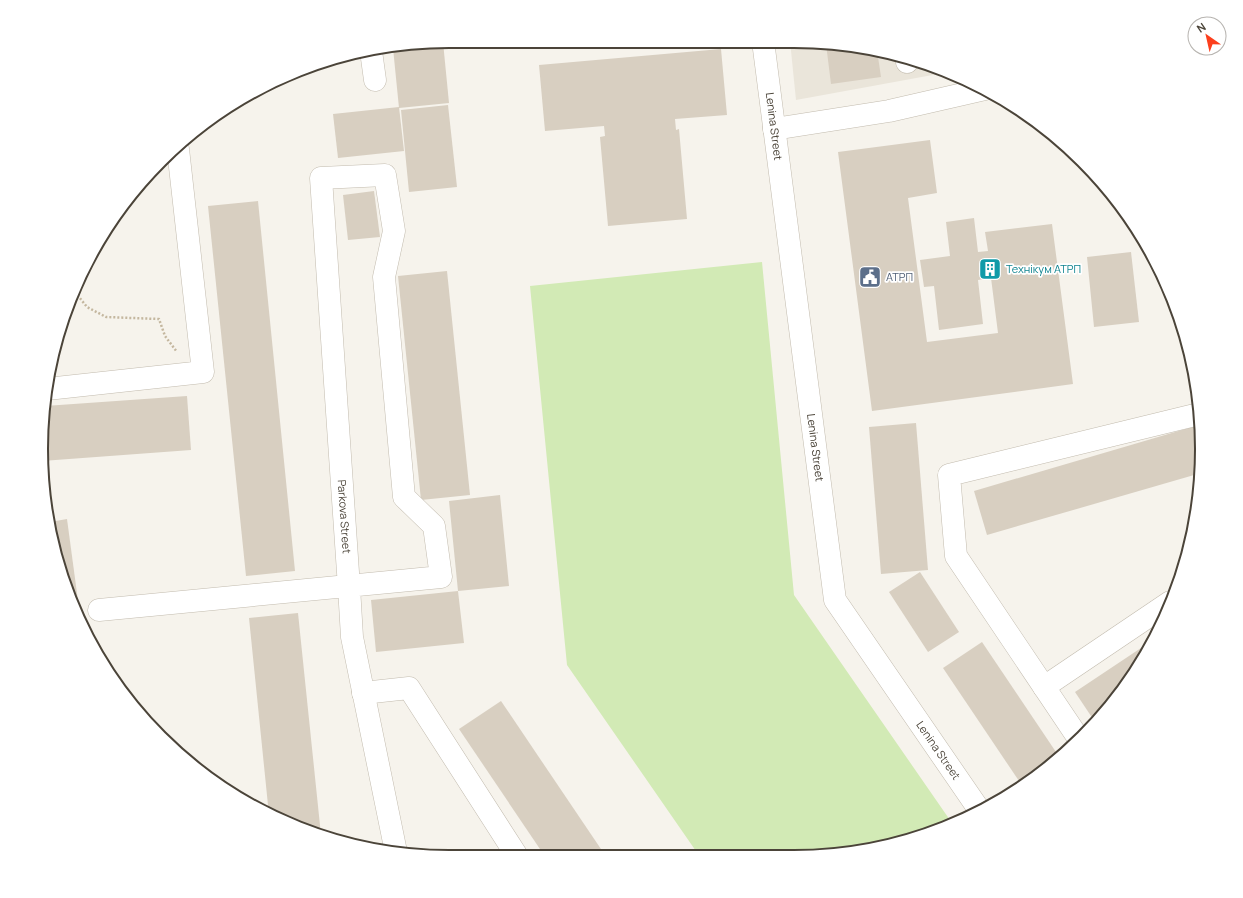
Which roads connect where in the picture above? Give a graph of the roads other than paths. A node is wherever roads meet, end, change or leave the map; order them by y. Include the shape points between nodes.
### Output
1 (764, 48) edge
2 (372, 56) edge
3 (375, 80) dead end
4 (975, 91) edge
5 (774, 129) junction
6 (179, 154) edge
7 (53, 388) edge
8 (1193, 415) edge
9 (349, 586) junction
10 (1162, 608) edge
11 (99, 610) dead end
12 (1044, 687) junction
13 (363, 693) junction
14 (1076, 735) edge
15 (977, 806) edge
16 (395, 847) edge
17 (513, 850) edge

1 - 5 street, Lenina Street
2 - 3 street
4 - 5 street via 888,111
5 - 15 street, Lenina Street via 836,600
6 - 7 street via 203,372
8 - 12 street via 949,475 956,556
9 - 9 street, Parkova Street via 321,178 385,175 394,231 384,277 404,497 434,526 441,577
9 - 11 street
9 - 13 street, Parkova Street via 352,637
10 - 12 street
12 - 14 street
13 - 16 street, Parkova Street
13 - 17 street via 409,688

